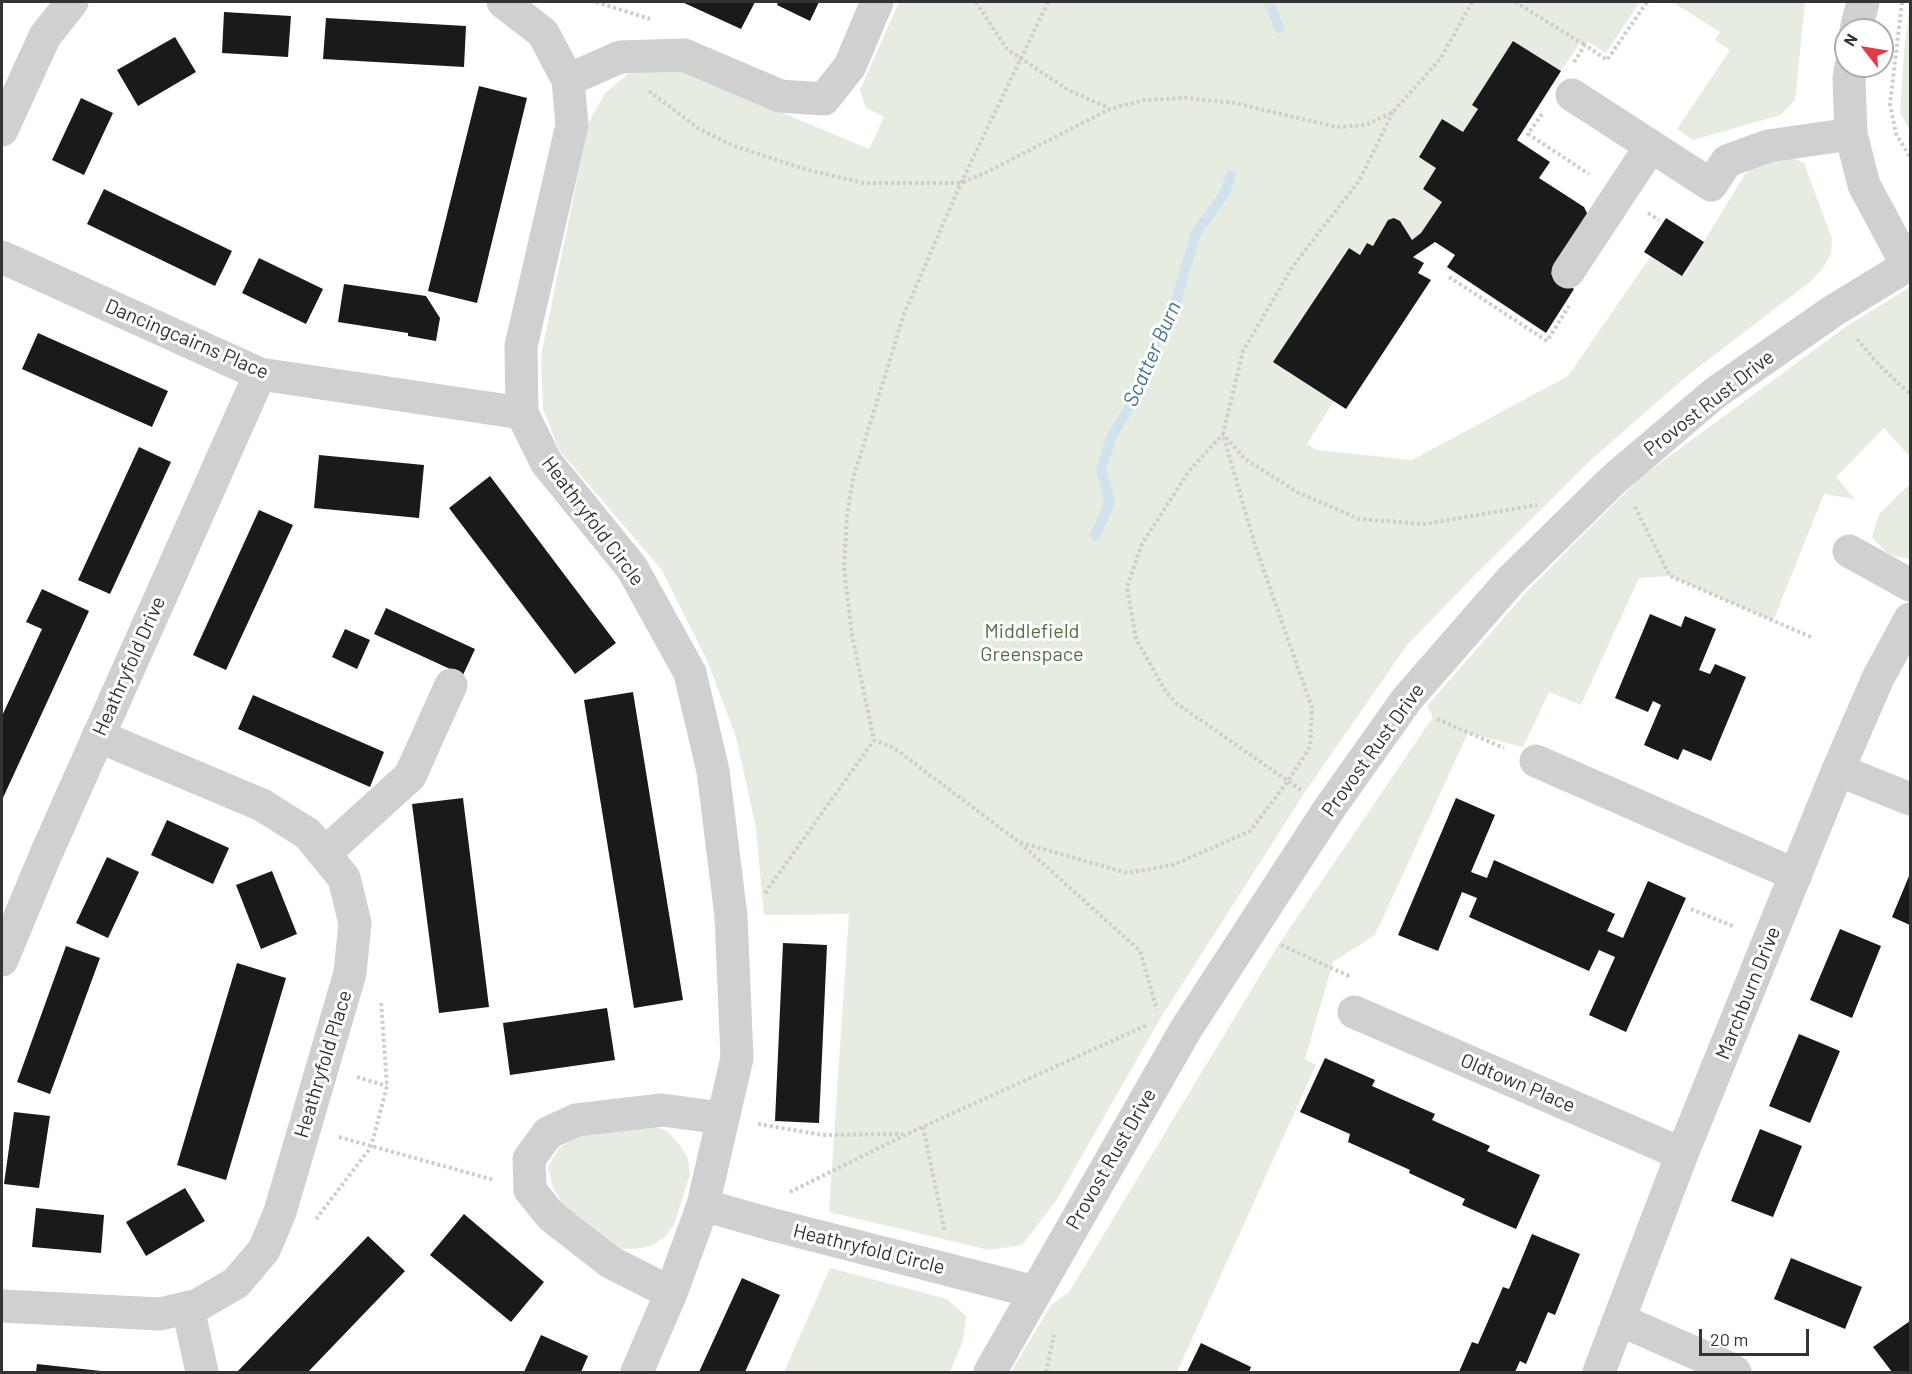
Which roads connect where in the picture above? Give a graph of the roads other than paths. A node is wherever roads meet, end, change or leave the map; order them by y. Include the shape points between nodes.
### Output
1 (72, 2) edge
2 (503, 2) edge
3 (877, 2) edge
4 (1863, 2) edge
5 (1859, 18) edge
6 (1849, 78) edge
7 (568, 80) junction
8 (1572, 95) dead end
9 (2, 130) edge
10 (1851, 134) junction
11 (1651, 146) junction
12 (2, 258) edge
13 (1909, 265) edge
14 (1568, 272) dead end
15 (260, 374) junction
16 (522, 413) junction
17 (1849, 551) dead end
18 (1911, 585) edge
19 (1911, 619) edge
20 (451, 685) dead end
21 (98, 736) junction
22 (1536, 761) dead end
23 (1838, 770) junction
24 (1911, 799) edge
25 (324, 854) junction
26 (1796, 875) junction
27 (2, 960) edge
28 (1354, 1012) dead end
29 (722, 1118) junction
30 (1682, 1154) junction
31 (703, 1205) junction
32 (1035, 1292) junction
33 (672, 1293) junction
34 (2, 1306) edge
35 (188, 1308) junction
36 (1620, 1320) junction
37 (202, 1372) edge
38 (637, 1372) edge
39 (990, 1372) edge
40 (1599, 1372) edge
41 (1735, 1372) edge

1 - 9 street via 45,36
2 - 7 street, Heathryfold Circle via 543,33
3 - 7 street via 850,66 824,99 780,96 684,55 620,57
4 - 5 street
6 - 10 street
7 - 16 street, Heathryfold Circle via 572,125 521,346
8 - 11 street
10 - 11 street via 1768,146 1727,161 1711,185
10 - 13 street via 1864,185
11 - 14 street
12 - 15 street, Dancingcairns Place
13 - 32 street, Provost Rust Drive via 1833,311 1714,393 1614,479 1510,581 1407,699 1173,1024
15 - 16 street, Dancingcairns Place
15 - 21 street, Heathryfold Drive
16 - 29 street, Heathryfold Circle via 546,462 632,568 690,673 713,771 731,916 737,1058
17 - 18 street
19 - 23 street, Marchburn Drive via 1878,678
20 - 25 street via 410,776
21 - 25 street, Heathryfold Place via 262,806 308,834
21 - 27 street, Heathryfold Drive
22 - 26 street
23 - 24 street
23 - 26 street, Marchburn Drive
25 - 35 street, Heathryfold Place via 344,878 355,923 350,974 280,1212 264,1250 236,1283
26 - 30 street, Marchburn Drive
28 - 30 street, Oldtown Place
29 - 31 street, Heathryfold Circle
29 - 33 street via 662,1110 576,1120 548,1133 529,1159 530,1190 551,1216 610,1262
30 - 36 street, Marchburn Drive
31 - 32 street, Heathryfold Circle
31 - 33 street, Heathryfold Circle
32 - 39 street, Provost Rust Drive
33 - 38 street, Heathryfold Circle
34 - 35 street, Heathryfold Place via 160,1314
35 - 37 street
36 - 40 street, Marchburn Drive
36 - 41 street

